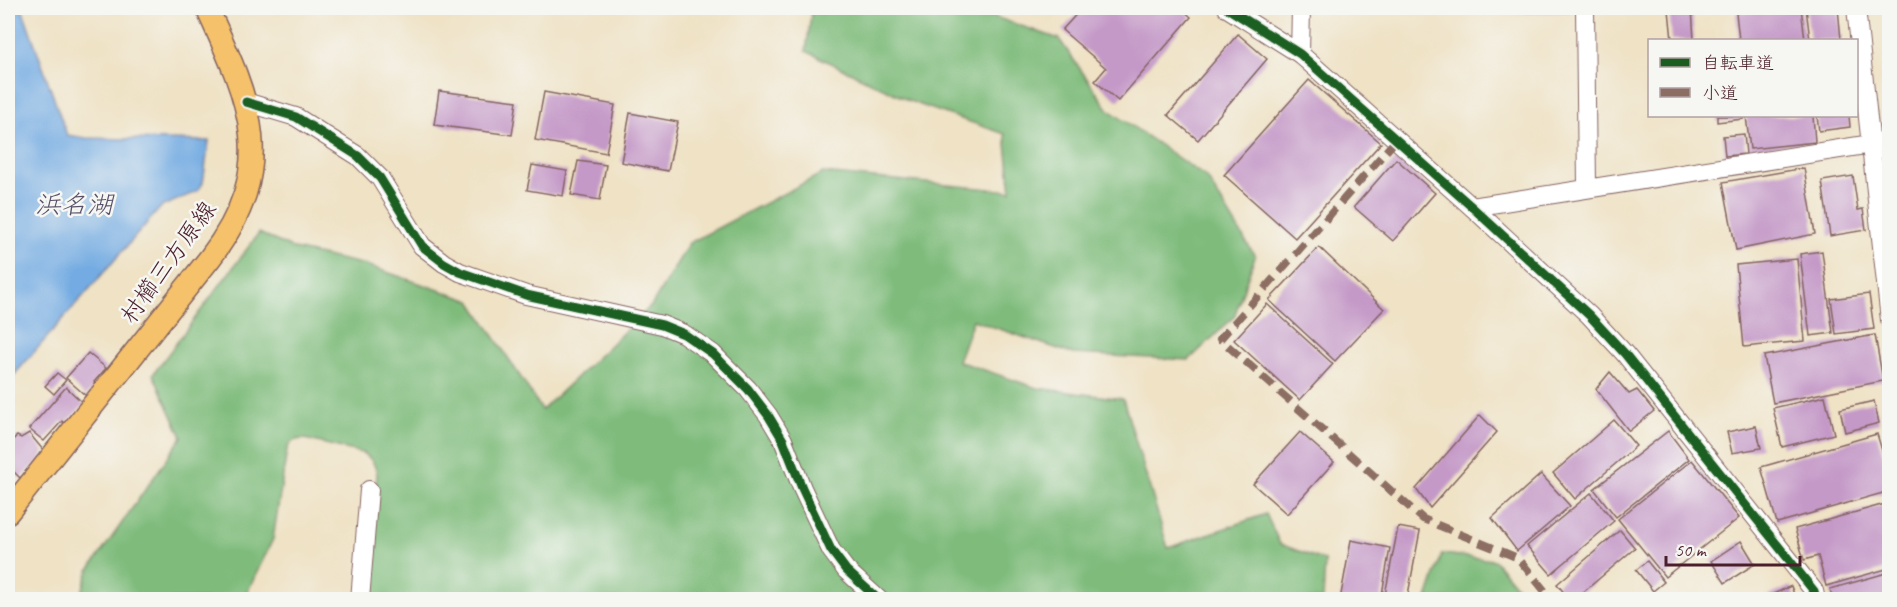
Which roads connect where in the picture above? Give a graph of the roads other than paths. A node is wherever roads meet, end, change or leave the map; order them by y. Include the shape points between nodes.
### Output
1 (207, 8) edge
2 (1227, 8) edge
3 (1301, 8) edge
4 (1585, 8) edge
5 (1856, 8) edge
6 (1300, 54) junction
7 (246, 102) junction
8 (1890, 141) edge
9 (1870, 145) junction
10 (1587, 188) junction
11 (1472, 207) junction
12 (1890, 320) edge
13 (369, 490) dead end
14 (8, 512) edge
15 (360, 600) edge
16 (879, 600) edge
17 (1816, 600) edge

1 - 7 main road, 村櫛三方原線 via 234,65
2 - 6 street
3 - 6 street
4 - 10 street
5 - 9 street
6 - 11 street
7 - 14 main road, 村櫛三方原線 via 253,152 250,182 226,236
7 - 16 street via 296,117 358,156 380,178 422,246 452,267 526,295 662,325 684,334 713,354 768,415 783,440 831,550 846,570
8 - 9 street
9 - 10 street
9 - 12 street
10 - 11 street
11 - 17 street via 1589,315 1625,354 1814,591
13 - 15 street

